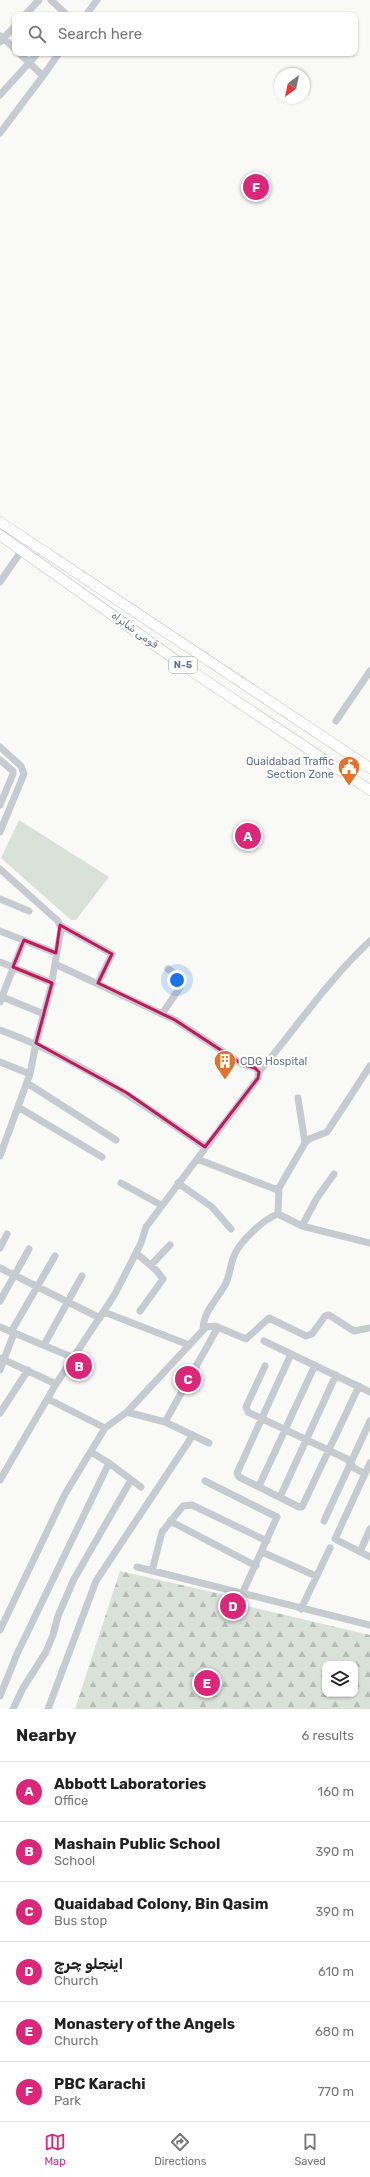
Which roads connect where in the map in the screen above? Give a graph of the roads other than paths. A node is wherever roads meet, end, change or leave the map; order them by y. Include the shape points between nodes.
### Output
1 (39, 0) edge
2 (52, 0) edge
3 (96, 0) edge
4 (28, 12) edge
5 (64, 12) edge
6 (88, 12) edge
7 (12, 29) edge
8 (1, 39) edge
9 (12, 47) edge
10 (22, 56) edge
11 (35, 56) edge
12 (57, 56) edge
13 (29, 63) junction
14 (43, 76) junction
15 (0, 95) edge
16 (0, 133) edge
17 (0, 522) edge
18 (0, 536) edge
19 (22, 550) junction
20 (0, 582) edge
21 (370, 671) edge
22 (336, 721) dead end
23 (0, 747) edge
24 (0, 760) edge
25 (370, 768) edge
26 (370, 790) edge
27 (0, 805) edge
28 (0, 832) edge
29 (0, 869) edge
30 (0, 899) edge
31 (29, 911) dead end
32 (60, 925) junction
33 (0, 931) edge
34 (24, 940) junction
35 (370, 942) edge
36 (56, 953) junction
37 (0, 962) edge
38 (55, 964) junction
39 (13, 967) junction
40 (168, 969) dead end
41 (52, 983) junction
42 (98, 983) junction
43 (1, 998) edge
44 (44, 1014) junction
45 (162, 1014) junction
46 (0, 1030) edge
47 (36, 1043) junction
48 (0, 1062) edge
49 (370, 1066) edge
50 (259, 1072) junction
51 (30, 1074) junction
52 (27, 1083) junction
53 (298, 1098) dead end
54 (18, 1107) junction
55 (116, 1140) dead end
56 (305, 1143) junction
57 (205, 1147) junction
58 (0, 1156) edge
59 (102, 1157) dead end
60 (197, 1159) junction
61 (334, 1174) dead end
62 (121, 1183) dead end
63 (178, 1183) junction
64 (279, 1188) junction
65 (161, 1206) junction
66 (278, 1214) junction
67 (302, 1226) junction
68 (231, 1229) dead end
69 (7, 1234) dead end
70 (370, 1243) edge
71 (170, 1245) dead end
72 (0, 1248) edge
73 (28, 1249) dead end
74 (136, 1253) junction
75 (55, 1256) dead end
76 (151, 1265) junction
77 (0, 1268) edge
78 (14, 1275) junction
79 (82, 1276) dead end
80 (38, 1286) junction
81 (0, 1301) edge
82 (68, 1303) junction
83 (140, 1311) dead end
84 (102, 1315) junction
85 (0, 1327) edge
86 (218, 1327) junction
87 (370, 1328) edge
88 (203, 1329) junction
89 (13, 1332) junction
90 (264, 1341) dead end
91 (44, 1345) junction
92 (188, 1345) junction
93 (291, 1354) junction
94 (74, 1358) junction
95 (2, 1359) edge
96 (315, 1365) junction
97 (265, 1366) dead end
98 (0, 1370) edge
99 (28, 1370) junction
100 (336, 1375) junction
101 (56, 1384) junction
102 (359, 1386) junction
103 (370, 1392) edge
104 (48, 1399) junction
105 (127, 1412) junction
106 (0, 1413) edge
107 (262, 1418) junction
108 (370, 1421) edge
109 (165, 1422) junction
110 (104, 1428) junction
111 (286, 1428) junction
112 (193, 1436) junction
113 (307, 1439) junction
114 (209, 1443) dead end
115 (330, 1450) junction
116 (91, 1452) junction
117 (351, 1462) junction
118 (109, 1463) junction
119 (370, 1463) edge
120 (3, 1470) edge
121 (365, 1474) junction
122 (0, 1480) edge
123 (131, 1480) junction
124 (205, 1480) dead end
125 (259, 1486) junction
126 (141, 1487) dead end
127 (280, 1497) junction
128 (170, 1521) junction
129 (324, 1521) dead end
130 (370, 1528) edge
131 (267, 1541) junction
132 (330, 1548) dead end
133 (262, 1552) junction
134 (360, 1552) junction
135 (370, 1557) edge
136 (256, 1566) junction
137 (137, 1567) dead end
138 (152, 1571) junction
139 (316, 1576) junction
140 (242, 1594) junction
141 (301, 1609) junction
142 (370, 1625) edge
143 (0, 1630) edge
144 (0, 1696) edge
145 (13, 1709) edge
146 (48, 1709) edge

1 - 4 street
2 - 5 street
3 - 6 street
7 - 8 street
8 - 9 street
10 - 13 street
11 - 13 street
12 - 14 street
13 - 14 street
13 - 15 street
14 - 16 street
17 - 25 highway, قومی شاہراہ / N-5
18 - 19 highway, قومی شاہراہ / N-5
19 - 20 street
19 - 26 highway, قومی شاہراہ / N-5 via 184,666
21 - 22 street
23 - 28 street via 21,766 24,774
24 - 27 street via 13,771 13,774
29 - 32 street
30 - 31 street
32 - 36 street
32 - 42 street via 112,954
33 - 34 street
34 - 36 street
34 - 39 street
35 - 50 street via 353,956
36 - 38 street
37 - 39 street
38 - 41 street
38 - 42 street
39 - 41 street
39 - 43 street
40 - 45 street via 182,978 183,982
41 - 44 street
42 - 45 street
43 - 44 street
44 - 47 street
45 - 50 street
46 - 47 street
47 - 51 street
47 - 57 street via 127,1093
48 - 51 street
49 - 56 street via 327,1132
50 - 57 street via 258,1078
51 - 52 street
52 - 54 street
52 - 55 street
53 - 56 street
54 - 58 street
54 - 59 street
56 - 64 street
57 - 60 street
60 - 63 street
60 - 64 street via 275,1189
61 - 67 street
62 - 65 street
63 - 65 street
63 - 68 street via 212,1207
64 - 66 street
65 - 74 street via 146,1227
66 - 67 street
66 - 88 street via 266,1220 234,1254 227,1280 206,1317
67 - 70 street
69 - 72 street
71 - 76 street
73 - 78 street
74 - 76 street
74 - 84 street
75 - 80 street
76 - 83 street via 164,1281
77 - 78 street
78 - 80 street
78 - 81 street
79 - 82 street
80 - 82 street
80 - 89 street
82 - 84 street
82 - 91 street
84 - 92 street
84 - 94 street
85 - 89 street
86 - 87 street via 246,1339 269,1318 306,1336 312,1334 325,1316 329,1315 354,1331
86 - 88 street via 210,1325
86 - 109 street
88 - 92 street
89 - 91 street
89 - 95 street
90 - 93 street
91 - 94 street
92 - 105 street
93 - 96 street
93 - 107 street
94 - 101 street
95 - 98 street
95 - 99 street
96 - 100 street
96 - 111 street
97 - 107 street via 246,1408 248,1412
99 - 101 street
99 - 106 street
100 - 102 street
100 - 113 street
101 - 104 street
102 - 103 street
102 - 115 street
104 - 110 street
104 - 120 street
105 - 109 street
105 - 110 street
107 - 111 street
107 - 125 street via 237,1474 239,1478
108 - 117 street
109 - 112 street
110 - 116 street
111 - 113 street
111 - 125 street
112 - 114 street
112 - 146 street via 96,1581
113 - 115 street
113 - 127 street
115 - 117 street
115 - 127 street via 302,1507
116 - 118 street
116 - 143 street via 65,1494
117 - 121 street via 354,1468
117 - 129 street
118 - 123 street
118 - 144 street via 30,1625
119 - 121 street
120 - 122 street
121 - 134 street via 335,1539
123 - 126 street
123 - 145 street via 74,1579 46,1652
124 - 131 street via 275,1515 277,1519
125 - 127 street
128 - 131 street via 183,1506 192,1505
128 - 136 street
128 - 138 street via 162,1532
130 - 134 street
131 - 133 street
132 - 139 street
133 - 136 street
133 - 139 street
134 - 135 street
136 - 140 street
137 - 138 street
138 - 140 street
139 - 141 street
140 - 141 street
141 - 142 street

